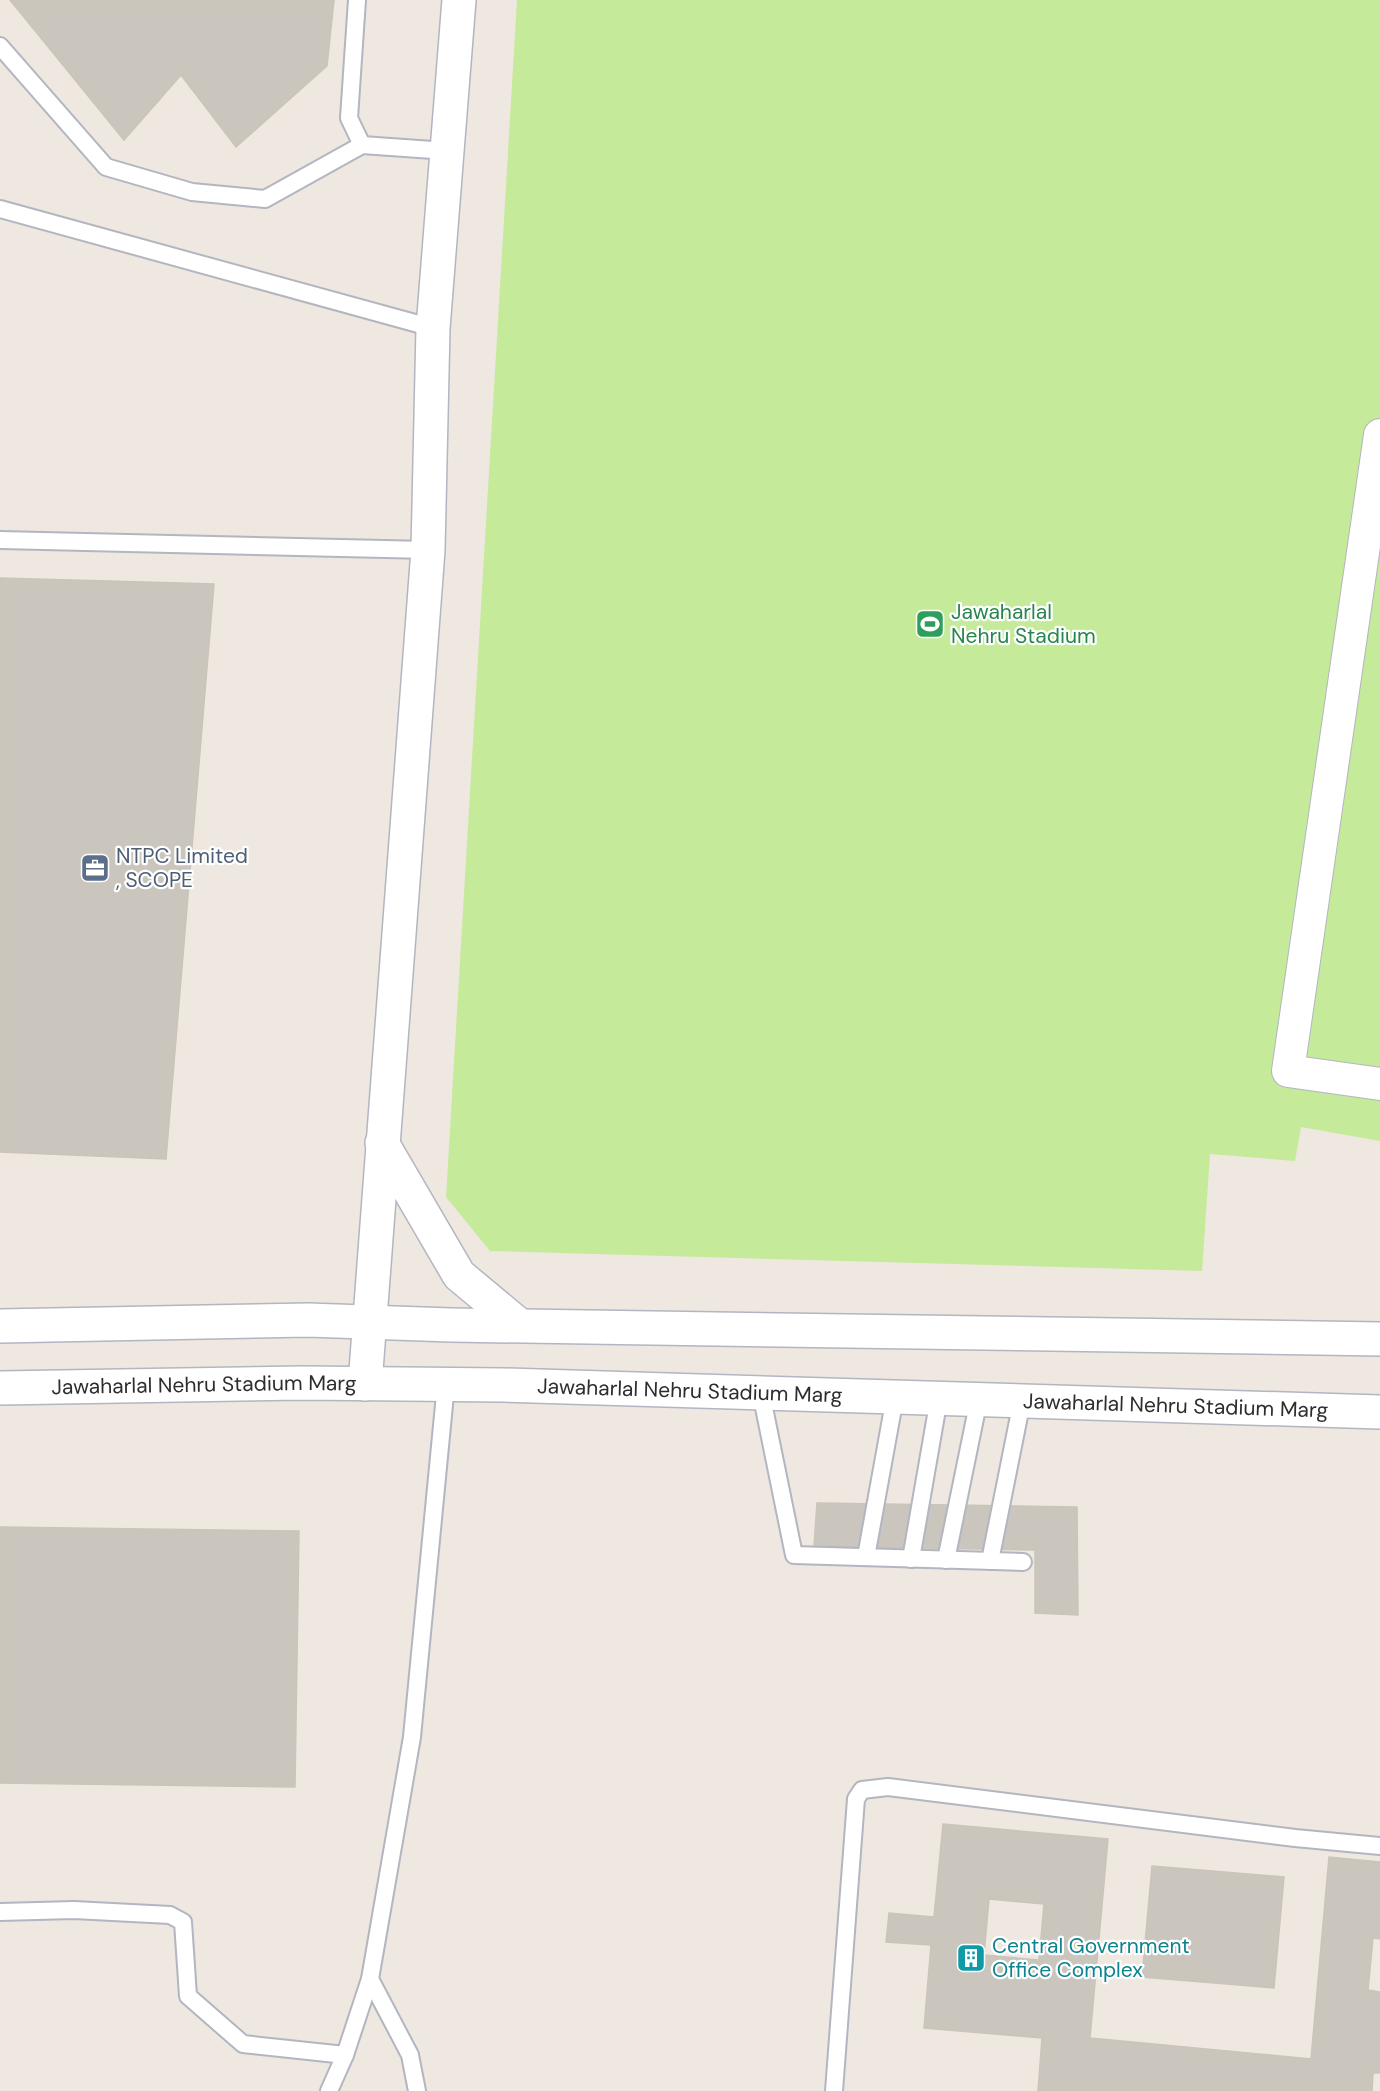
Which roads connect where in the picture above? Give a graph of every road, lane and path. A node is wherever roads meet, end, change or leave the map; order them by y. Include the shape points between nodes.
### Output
1 (357, 0) edge
2 (459, 0) edge
3 (0, 46) edge
4 (362, 145) junction
5 (447, 152) junction
6 (0, 209) edge
7 (433, 328) junction
8 (1380, 435) edge
9 (0, 540) edge
10 (428, 550) junction
11 (1380, 1084) edge
12 (382, 1143) junction
13 (6, 1319) edge
14 (368, 1320) junction
15 (519, 1325) junction
16 (1380, 1339) edge
17 (365, 1384) junction
18 (446, 1384) junction
19 (0, 1388) edge
20 (761, 1393) junction
21 (895, 1396) junction
22 (939, 1398) junction
23 (979, 1399) junction
24 (1022, 1401) junction
25 (1380, 1412) edge
26 (866, 1557) junction
27 (911, 1559) junction
28 (946, 1560) junction
29 (990, 1561) junction
30 (1023, 1562) dead end
31 (1380, 1846) edge
32 (0, 1912) edge
33 (370, 1979) junction
34 (345, 2055) junction
35 (329, 2091) edge
36 (417, 2091) edge
37 (834, 2091) edge

1 - 4 lane via 349,118
2 - 5 street
3 - 4 lane via 106,167 192,192 265,199
4 - 5 lane
5 - 7 street
6 - 7 lane
7 - 10 street
8 - 11 street via 1288,1071
9 - 10 lane
10 - 12 street
12 - 14 street
12 - 15 street via 459,1275
13 - 14 street
14 - 15 street
14 - 17 street
15 - 16 street
17 - 18 street, Jawaharlal Nehru Stadium Marg
17 - 19 street, Jawaharlal Nehru Stadium Marg
18 - 20 street, Jawaharlal Nehru Stadium Marg
18 - 33 lane via 411,1737
20 - 21 street, Jawaharlal Nehru Stadium Marg
20 - 26 lane via 794,1555
21 - 22 street, Jawaharlal Nehru Stadium Marg
21 - 26 lane
22 - 23 street, Jawaharlal Nehru Stadium Marg
22 - 27 lane
23 - 24 street, Jawaharlal Nehru Stadium Marg
23 - 28 lane
24 - 25 street, Jawaharlal Nehru Stadium Marg
24 - 29 lane
26 - 27 lane
27 - 28 lane
28 - 29 lane
29 - 30 lane
31 - 37 lane via 888,1787 862,1790 856,1799
32 - 34 lane via 74,1910 170,1915 183,1922 188,1996 243,2044
33 - 34 lane
33 - 36 lane via 410,2055
34 - 35 lane

